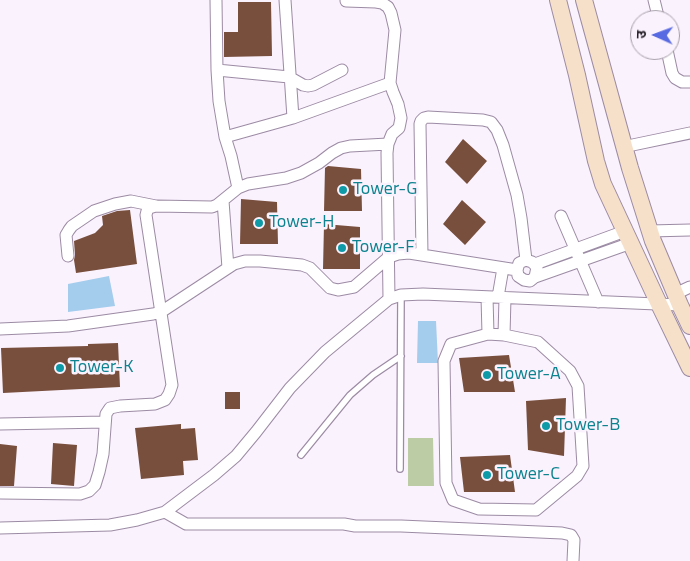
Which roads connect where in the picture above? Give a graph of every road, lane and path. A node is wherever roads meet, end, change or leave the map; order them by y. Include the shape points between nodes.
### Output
1 (216, 0) edge
2 (285, 0) edge
3 (558, 0) edge
4 (584, 0) edge
5 (346, 1) edge
6 (669, 60) edge
7 (217, 70) junction
8 (342, 70) dead end
9 (290, 78) junction
10 (690, 82) edge
11 (390, 83) junction
12 (292, 118) junction
13 (421, 121) junction
14 (400, 128) junction
15 (690, 133) edge
16 (225, 137) junction
17 (388, 144) junction
18 (624, 147) junction
19 (238, 188) junction
20 (223, 201) junction
21 (156, 206) junction
22 (561, 216) dead end
23 (690, 230) edge
24 (650, 231) junction
25 (628, 237) junction
26 (576, 249) junction
27 (422, 255) junction
28 (68, 256) dead end
29 (389, 257) junction
30 (580, 261) junction
31 (530, 262) junction
32 (228, 268) junction
33 (503, 268) junction
34 (517, 270) junction
35 (536, 277) junction
36 (402, 295) junction
37 (496, 297) junction
38 (389, 298) junction
39 (684, 298) edge
40 (598, 302) junction
41 (659, 304) junction
42 (161, 312) junction
43 (690, 326) edge
44 (0, 329) edge
45 (488, 334) junction
46 (504, 335) junction
47 (402, 356) junction
48 (690, 368) edge
49 (105, 422) junction
50 (0, 424) edge
51 (301, 455) dead end
52 (400, 469) dead end
53 (0, 493) edge
54 (165, 512) junction
55 (0, 528) edge
56 (573, 561) edge

1 - 7 street
2 - 9 street
3 - 25 street via 596,162
4 - 18 street
5 - 11 street via 376,2 388,7 395,30
6 - 10 street via 675,78
7 - 9 street
7 - 16 street
8 - 9 street via 313,85 303,85
9 - 12 street
11 - 12 street
11 - 14 street via 398,104
12 - 16 street
13 - 14 street
13 - 27 street
13 - 31 street via 428,118 491,122 503,145
14 - 17 street via 392,134
15 - 18 street
16 - 19 street
17 - 19 street via 341,148 301,173
17 - 29 street
18 - 24 street
19 - 20 street
20 - 21 street via 207,208
20 - 32 street
21 - 28 street via 131,202 94,211 72,226 66,235
21 - 42 street via 149,208 146,215
22 - 26 street
23 - 24 street
24 - 39 street
25 - 26 street
25 - 30 street
25 - 41 street
26 - 30 street
26 - 31 street
27 - 29 street via 409,253
27 - 33 street
29 - 32 street via 354,288 338,290 330,288 310,268 302,265 245,261
29 - 38 street
30 - 35 street
30 - 40 street
31 - 34 street via 520,263
31 - 35 street via 537,270
32 - 42 street
33 - 34 street
33 - 37 street
34 - 35 street via 518,276 524,280
36 - 37 street
36 - 38 street
36 - 47 lane
37 - 40 street
37 - 45 street
37 - 46 street
38 - 54 street via 325,352 290,388 236,456
39 - 41 street
39 - 43 street
40 - 41 street
41 - 48 street
42 - 44 street via 68,326
42 - 49 street via 172,384 169,394 165,400 155,404 110,408
45 - 46 street
45 - 46 street via 451,344 444,361 446,483 453,500 480,509 536,510 577,476 583,466 578,386 570,371 538,342
47 - 51 lane via 373,375 350,396
47 - 52 lane
49 - 50 street
49 - 53 street via 99,472 95,485 89,491 80,494
54 - 55 street via 110,525
54 - 56 street via 186,524 344,524 562,533 571,535 574,540

